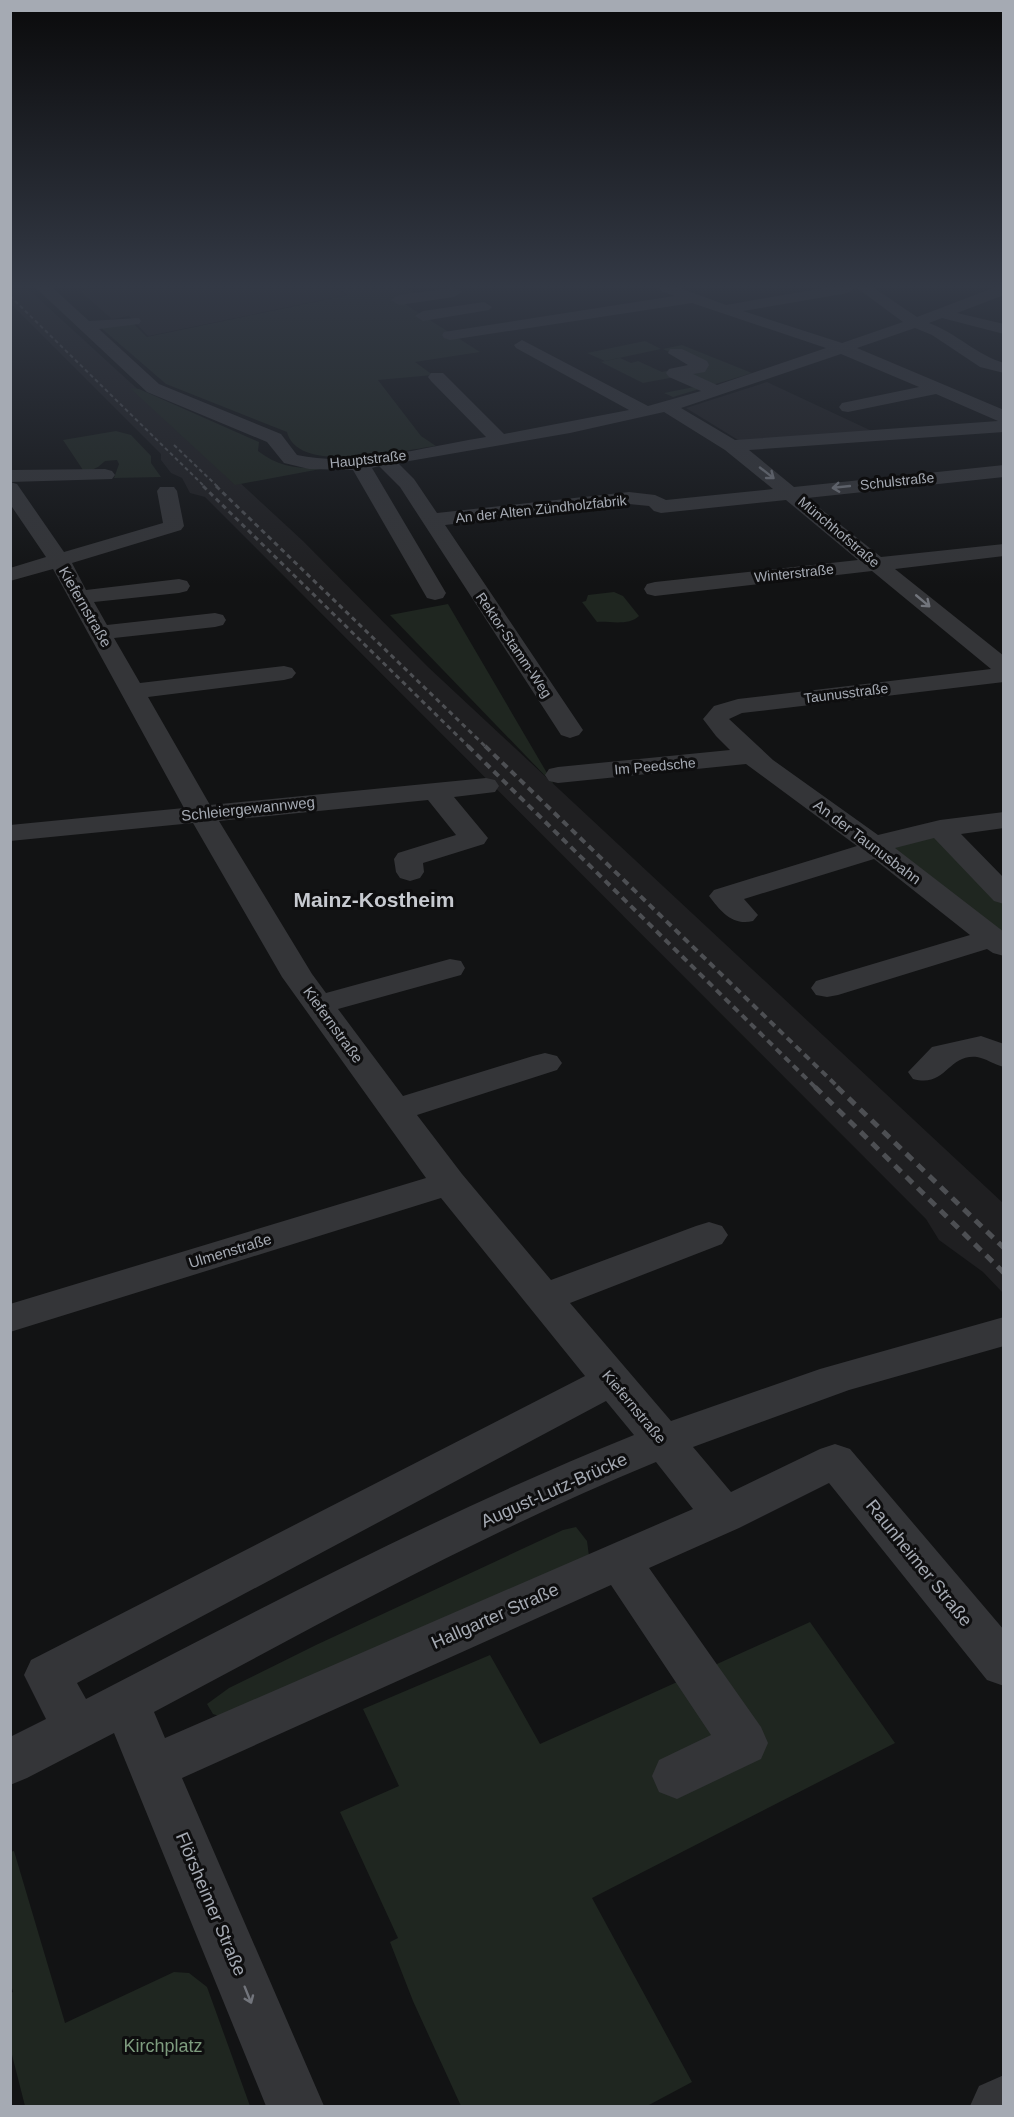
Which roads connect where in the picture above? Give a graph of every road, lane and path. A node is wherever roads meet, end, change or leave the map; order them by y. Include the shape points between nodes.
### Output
1 (152, 387) edge
2 (447, 387) edge
3 (599, 387) edge
4 (711, 387) edge
5 (728, 387) edge
6 (931, 387) edge
7 (946, 387) edge
8 (936, 389) junction
9 (716, 391) junction
10 (666, 406) junction
11 (848, 407) dead end
12 (646, 412) junction
13 (1004, 417) edge
14 (1004, 426) edge
15 (501, 441) junction
16 (732, 446) junction
17 (385, 452) junction
18 (362, 462) junction
19 (1004, 471) edge
20 (105, 475) dead end
21 (10, 476) edge
22 (10, 488) edge
23 (167, 491) dead end
24 (791, 492) junction
25 (430, 518) junction
26 (1004, 550) edge
27 (60, 562) junction
28 (878, 564) junction
29 (10, 575) edge
30 (179, 586) dead end
31 (656, 589) dead end
32 (435, 593) dead end
33 (80, 597) junction
34 (215, 620) dead end
35 (100, 633) junction
36 (1004, 668) edge
37 (284, 673) dead end
38 (1004, 675) edge
39 (134, 691) junction
40 (570, 730) dead end
41 (730, 738) joint
42 (753, 756) junction
43 (558, 775) dead end
44 (486, 786) dead end
45 (435, 791) junction
46 (201, 814) junction
47 (1004, 820) edge
48 (940, 828) junction
49 (10, 833) edge
50 (876, 847) junction
51 (410, 872) dead end
52 (1004, 895) edge
53 (743, 915) dead end
54 (997, 942) edge
55 (450, 968) dead end
56 (827, 988) dead end
57 (319, 1005) junction
58 (1004, 1058) edge
59 (545, 1063) dead end
60 (925, 1072) dead end
61 (396, 1110) junction
62 (449, 1183) junction
63 (709, 1235) dead end
64 (544, 1298) junction
65 (10, 1318) edge
66 (1004, 1331) edge
67 (612, 1380) junction
68 (835, 1461) joint
69 (724, 1515) junction
70 (620, 1561) junction
71 (1004, 1665) edge
72 (126, 1703) junction
73 (77, 1729) junction
74 (10, 1762) edge
75 (153, 1767) junction
76 (677, 1776) dead end
77 (1004, 2104) edge
78 (295, 2106) edge
79 (999, 2106) edge

1 - 18 street, Hauptstraße via 274,438 291,459 319,464
2 - 15 street
3 - 12 street
4 - 9 street
5 - 9 street, Hauptstraße
6 - 8 street
7 - 8 street
8 - 11 street
8 - 13 street
9 - 10 street, Hauptstraße
10 - 12 street, Hauptstraße
10 - 16 street, Münchhofstraße
12 - 15 street, Hauptstraße
14 - 16 street
15 - 17 street, Hauptstraße via 414,454
16 -> 24 street, Münchhofstraße
17 - 18 street, Hauptstraße
17 - 25 street
18 - 32 street
19 -> 24 street, Schulstraße
20 - 21 street
22 - 27 street, Kiefernstraße
23 - 27 street via 174,526
24 - 25 street, An der Alten Zündholzfabrik via 661,507 655,501 629,498
24 - 28 street, Münchhofstraße
25 - 40 street, Rektor-Stamm-Weg
26 - 28 street, Winterstraße
27 - 29 street
27 - 33 street, Kiefernstraße
28 - 31 street, Winterstraße
28 -> 36 street, Münchhofstraße
30 - 33 street
33 - 35 street, Kiefernstraße
34 - 35 street
35 - 39 street, Kiefernstraße
37 - 39 street
38 - 41 street, Taunusstraße via 738,706 723,711 716,719
39 - 46 street, Kiefernstraße
41 - 42 street, An der Taunusbahn
42 - 43 street, Im Peedsche
42 - 50 street, An der Taunusbahn
44 - 45 street, Schleiergewannweg
45 - 46 street, Schleiergewannweg
45 - 51 street via 474,838 408,859
46 - 49 street, Schleiergewannweg
46 - 57 street, Kiefernstraße via 298,977
47 - 48 street
48 - 50 street
48 - 52 street
50 - 53 street via 724,896
50 - 54 street, An der Taunusbahn
54 - 56 street
55 - 57 street
57 - 61 street, Kiefernstraße
58 - 60 street via 981,1046 944,1054
59 - 61 street
61 - 62 street, Kiefernstraße
62 - 64 street, Kiefernstraße
62 - 65 street, Ulmenstraße
63 - 64 street
64 - 67 street, Kiefernstraße
66 - 72 street, August-Lutz-Brücke via 796,1393 537,1495 395,1563
67 - 69 street, Kiefernstraße
67 - 73 street via 48,1675
68 - 69 street, Hallgarter Straße
68 - 71 street, Raunheimer Straße
69 - 70 street, Hallgarter Straße
70 - 75 street, Hallgarter Straße
70 - 76 street via 744,1743
72 - 73 street
72 - 75 street, Flörsheimer Straße
73 - 74 street
75 -> 78 street, Flörsheimer Straße
77 - 79 street

